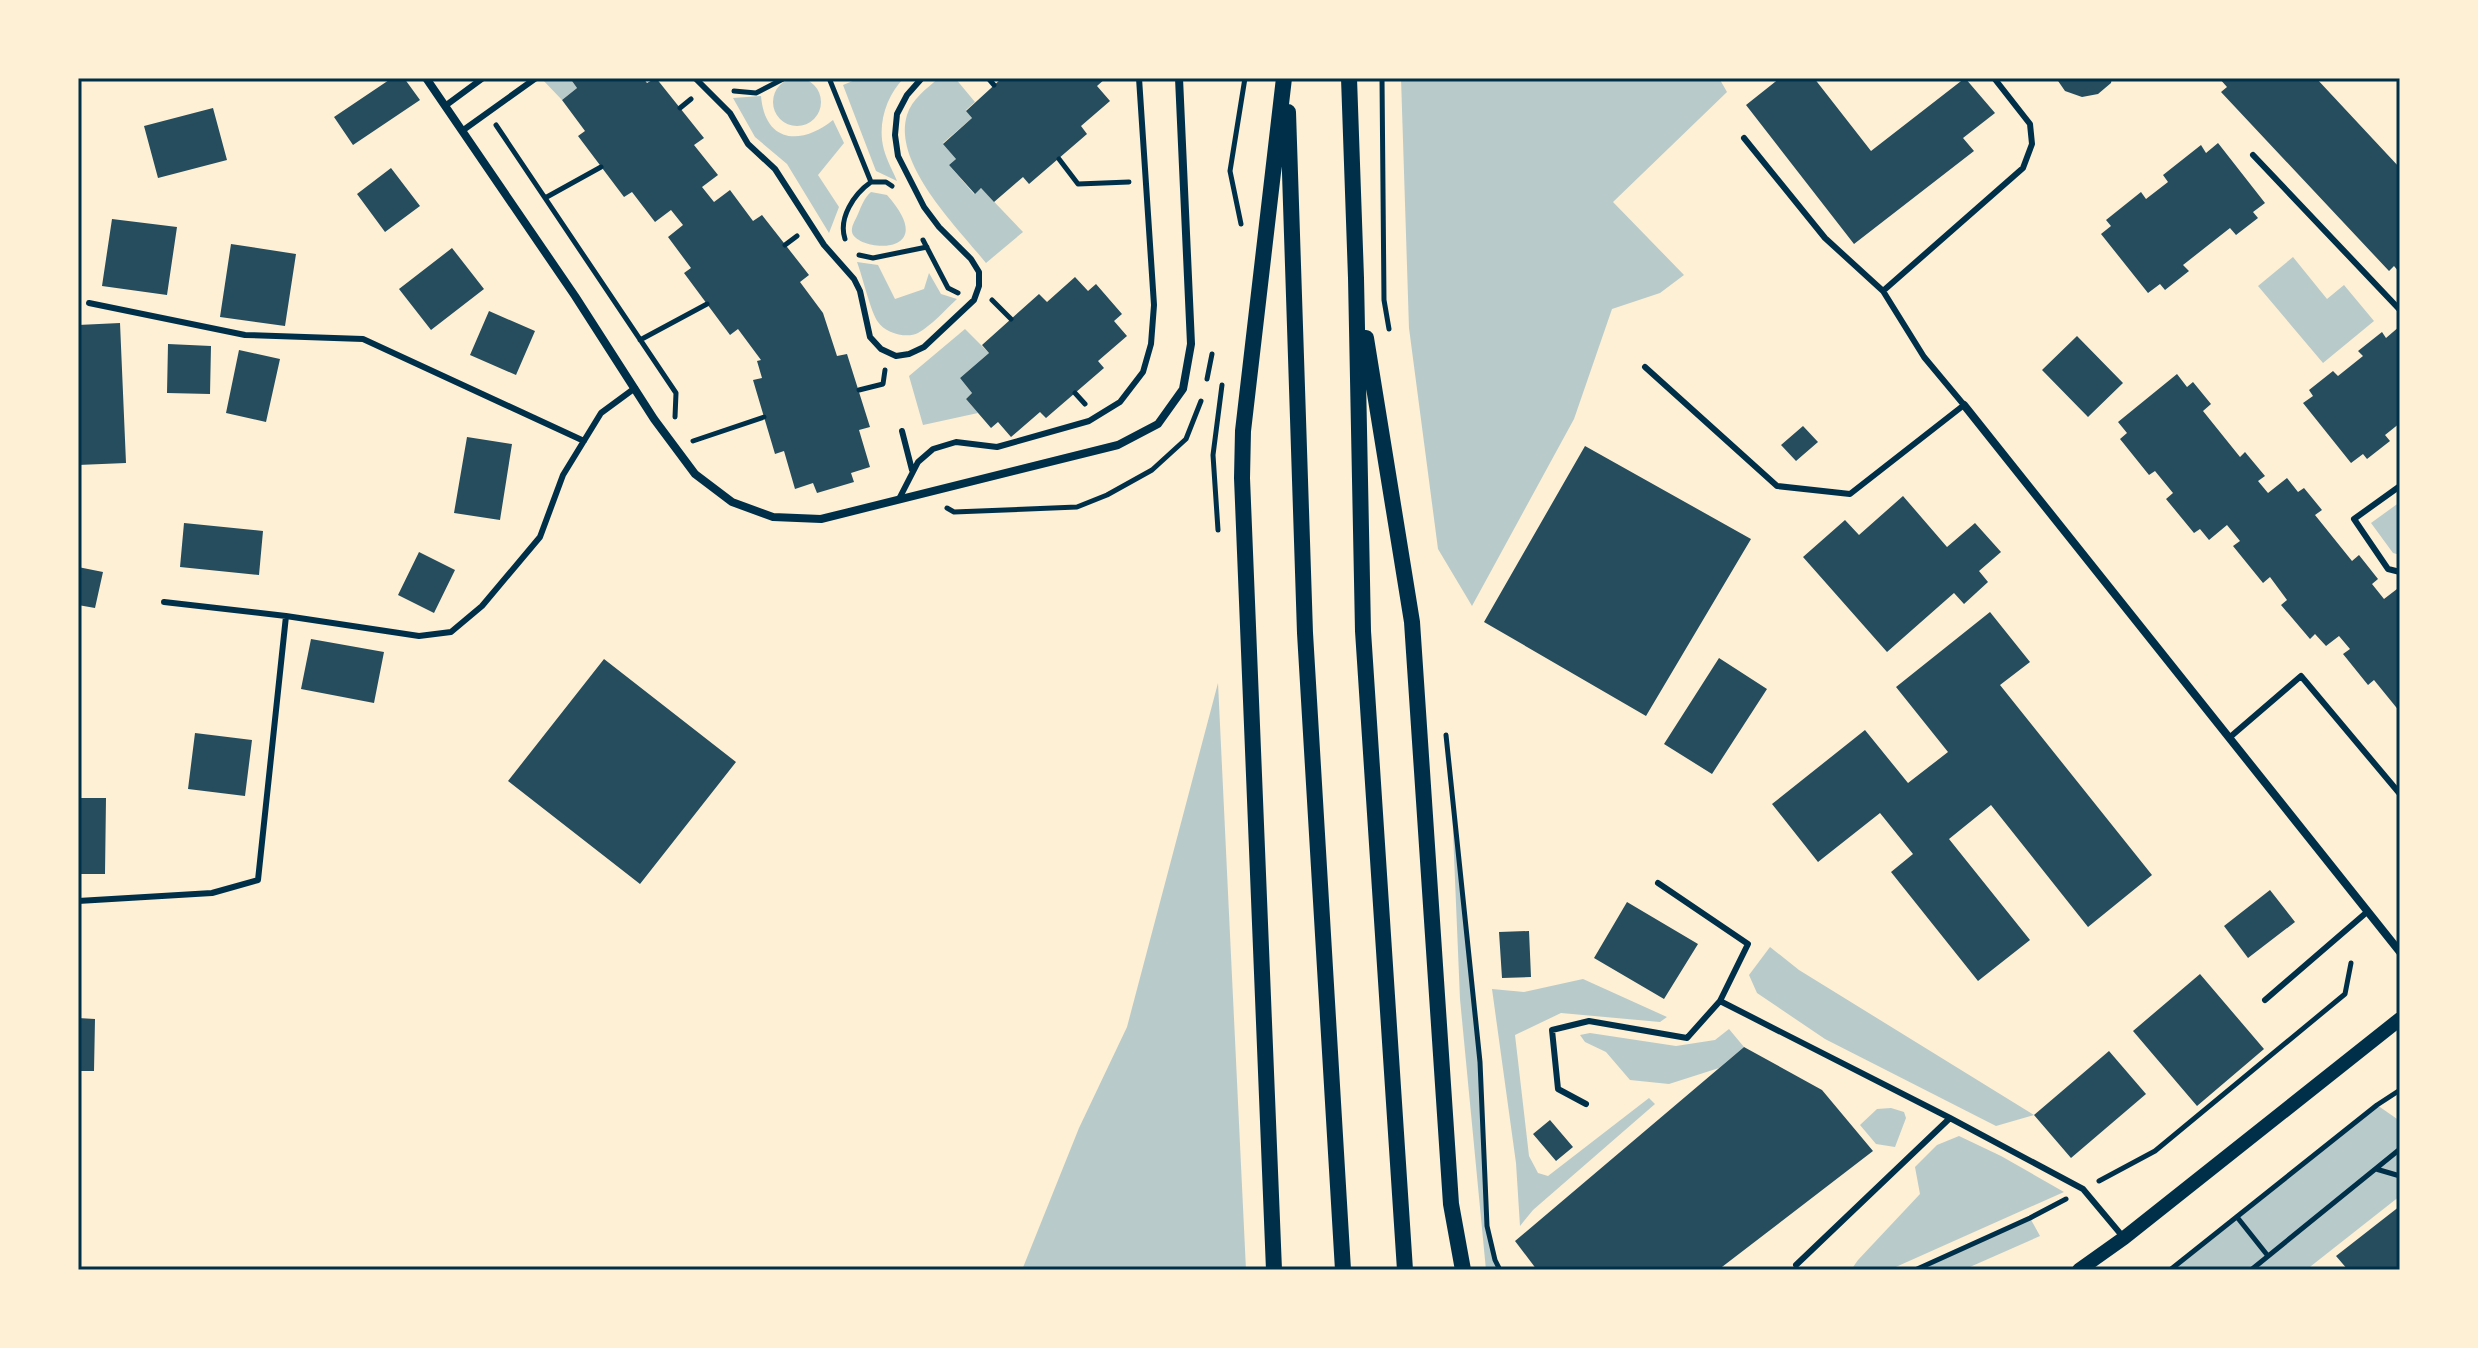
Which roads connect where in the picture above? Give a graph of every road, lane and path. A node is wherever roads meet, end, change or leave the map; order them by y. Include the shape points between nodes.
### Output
1 (426, 78) edge
2 (483, 78) edge
3 (536, 78) edge
4 (695, 78) edge
5 (785, 78) edge
6 (829, 78) edge
7 (922, 78) edge
8 (988, 78) edge
9 (1139, 78) edge
10 (1179, 78) edge
11 (1245, 78) edge
12 (1286, 78) edge
13 (1349, 78) edge
14 (1994, 78) edge
15 (994, 85) dead end
16 (703, 89) junction
17 (445, 106) junction
18 (462, 131) junction
19 (1744, 138) dead end
20 (2253, 155) dead end
21 (1059, 159) dead end
22 (601, 167) dead end
23 (1145, 181) junction
24 (871, 182) junction
25 (898, 190) dead end
26 (545, 198) dead end
27 (1242, 225) dead end
28 (920, 233) dead end
29 (847, 244) dead end
30 (927, 247) junction
31 (856, 254) dead end
32 (1356, 278) junction
33 (1883, 291) junction
34 (974, 300) junction
35 (89, 303) dead end
36 (707, 304) dead end
37 (2400, 310) edge
38 (640, 340) dead end
39 (888, 352) junction
40 (1645, 367) dead end
41 (1222, 379) dead end
42 (635, 388) junction
43 (859, 390) dead end
44 (1964, 405) junction
45 (764, 417) dead end
46 (902, 431) dead end
47 (584, 441) junction
48 (688, 443) dead end
49 (913, 471) junction
50 (2400, 486) edge
51 (899, 499) junction
52 (1218, 539) dead end
53 (2400, 572) edge
54 (164, 602) dead end
55 (286, 616) junction
56 (2229, 738) junction
57 (2400, 794) edge
58 (1658, 883) dead end
59 (78, 901) edge
60 (2367, 912) junction
61 (2400, 952) edge
62 (2351, 963) dead end
63 (2265, 1000) dead end
64 (1720, 1001) junction
65 (2400, 1019) edge
66 (2400, 1090) edge
67 (1586, 1104) dead end
68 (1950, 1118) junction
69 (2400, 1149) edge
70 (2375, 1169) junction
71 (2400, 1176) edge
72 (2083, 1189) junction
73 (2237, 1217) junction
74 (2124, 1238) junction
75 (2268, 1256) junction
76 (1796, 1265) dead end
77 (1274, 1270) edge
78 (1343, 1270) edge
79 (1405, 1270) edge
80 (1463, 1270) edge
81 (1915, 1270) edge
82 (2079, 1270) edge
83 (2170, 1270) edge
84 (2251, 1270) edge

1 - 17 street
2 - 17 lane
3 - 18 lane
4 - 16 lane
5 - 16 path via 756,93
6 - 24 path
7 - 34 lane via 897,114 898,156 924,207 979,272
8 - 15 path
9 - 23 lane
10 - 51 street via 1191,344 1183,389 1158,424 1118,445
11 - 27 path via 1230,171
12 - 77 main road via 1243,431 1242,478
12 - 78 main road via 1305,633
13 - 32 main road
14 - 33 lane via 2030,124 2032,144 2023,168
16 - 39 lane via 730,113 748,144 775,169 824,245 854,279 870,337
17 - 18 street
18 - 42 street
19 - 33 lane via 1825,238
20 - 37 lane
21 - 23 path via 1078,184
22 - 26 path
23 - 49 lane via 1154,305 1151,344 1143,372 1120,402 1089,421 997,447 956,442 933,449
24 - 25 path via 886,182
24 - 29 path via 857,191 848,209 842,230
28 - 30 path
30 - 31 path via 873,258
30 - 34 path via 948,288
32 - 79 main road via 1363,631
32 - 80 main road via 1412,622 1451,1204
33 - 44 lane via 1924,357
34 - 39 lane via 924,347 896,356
35 - 47 lane via 245,335 363,339
36 - 38 path
39 - 43 path via 883,384
40 - 44 lane via 1777,486 1850,494
41 - 52 path via 1213,455
42 - 47 lane via 601,413
42 - 51 street via 695,474 732,502 773,517 821,519
44 - 56 street
45 - 48 path
46 - 49 lane
47 - 55 lane via 563,475 540,537 482,606 451,632 419,636
49 - 51 lane
50 - 53 lane via 2354,519 2388,569
54 - 55 lane
55 - 59 lane via 258,880 212,893
56 - 57 lane via 2301,676
56 - 60 street
58 - 64 lane via 1748,944
60 - 61 street
60 - 63 lane
62 - 72 path via 2345,994 2155,1151
64 - 67 lane via 1687,1038 1589,1021 1552,1030 1558,1089
64 - 68 lane
65 - 74 street
66 - 73 path
68 - 72 lane
68 - 76 lane
69 - 70 path
70 - 71 path
70 - 75 path
72 - 74 lane
72 - 81 path
73 - 75 path
73 - 83 path
74 - 82 street
75 - 84 path

